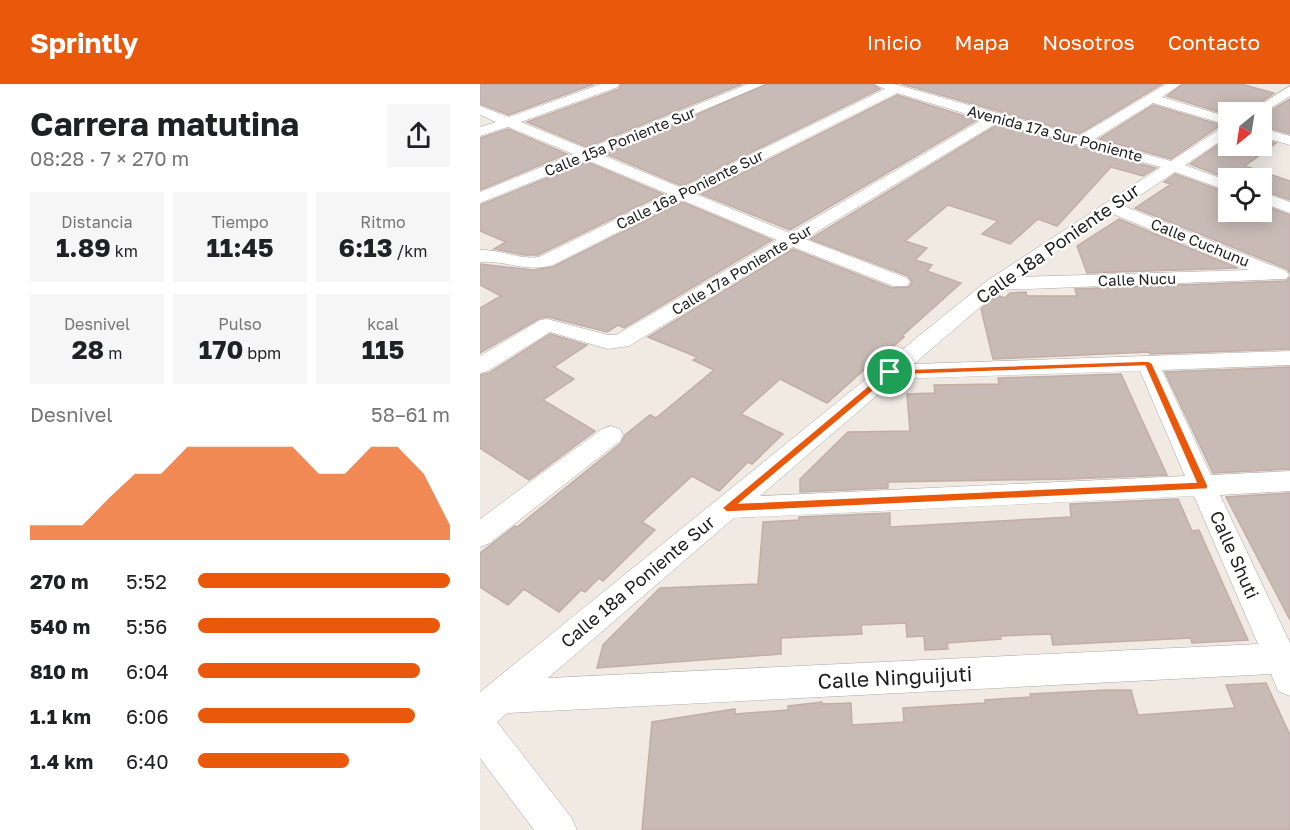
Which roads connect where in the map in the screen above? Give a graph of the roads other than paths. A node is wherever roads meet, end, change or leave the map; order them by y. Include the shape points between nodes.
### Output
1 (613, 84) edge
2 (759, 84) edge
3 (1175, 84) edge
4 (888, 86) edge
5 (1290, 90) edge
6 (1151, 98) junction
7 (1271, 102) edge
8 (480, 110) edge
9 (995, 118) junction
10 (1218, 119) edge
11 (507, 121) junction
12 (480, 132) edge
13 (1272, 135) edge
14 (1218, 137) edge
15 (1290, 141) edge
16 (1079, 142) junction
17 (587, 154) junction
18 (1173, 166) junction
19 (1218, 182) edge
20 (683, 193) junction
21 (480, 198) edge
22 (1272, 201) edge
23 (1110, 207) junction
24 (1290, 208) edge
25 (792, 240) junction
26 (480, 256) edge
27 (1284, 277) edge
28 (900, 282) dead end
29 (995, 284) junction
30 (1290, 358) edge
31 (1148, 363) junction
32 (480, 366) edge
33 (890, 372) junction
34 (611, 435) dead end
35 (1290, 481) edge
36 (1203, 486) junction
37 (727, 508) junction
38 (480, 535) edge
39 (1287, 666) edge
40 (490, 705) edge
41 (480, 729) edge
42 (558, 830) edge

1 - 11 street
2 - 17 street, Calle 15a Poniente Sur
3 - 6 street
4 - 9 street, Avenida 17a Sur Poniente
4 - 20 street, Calle 16a Poniente Sur
5 - 7 street
6 - 10 street
6 - 16 street
8 - 11 street
9 - 16 street, Avenida 17a Sur Poniente
9 - 25 street, Calle 17a Poniente Sur
11 - 12 street
11 - 17 street
13 - 15 street
14 - 18 street, Calle 18a Poniente Sur
16 - 18 street, Avenida 17a Sur Poniente
17 - 20 street
17 - 21 street, Calle 15a Poniente Sur
18 - 19 street, Avenida 17a Sur Poniente
18 - 23 street, Calle 18a Poniente Sur
20 - 25 street
20 - 26 street, Calle 16a Poniente Sur via 538,264
22 - 24 street
23 - 27 street, Calle Cuchunu
23 - 29 street, Calle 18a Poniente Sur
25 - 28 street
25 - 32 street, Calle 17a Poniente Sur via 621,341 608,342 547,325
27 - 29 street, Calle Nucu
29 - 33 street, Calle 18a Poniente Sur
30 - 31 street
31 - 33 street
31 - 36 street, Calle Shuti
33 - 37 street, Calle 18a Poniente Sur
34 - 38 street
35 - 36 street
36 - 37 street
36 - 39 street, Calle Shuti
37 - 40 street, Calle 18a Poniente Sur
39 - 40 street, Calle Ninguijuti
41 - 42 street

